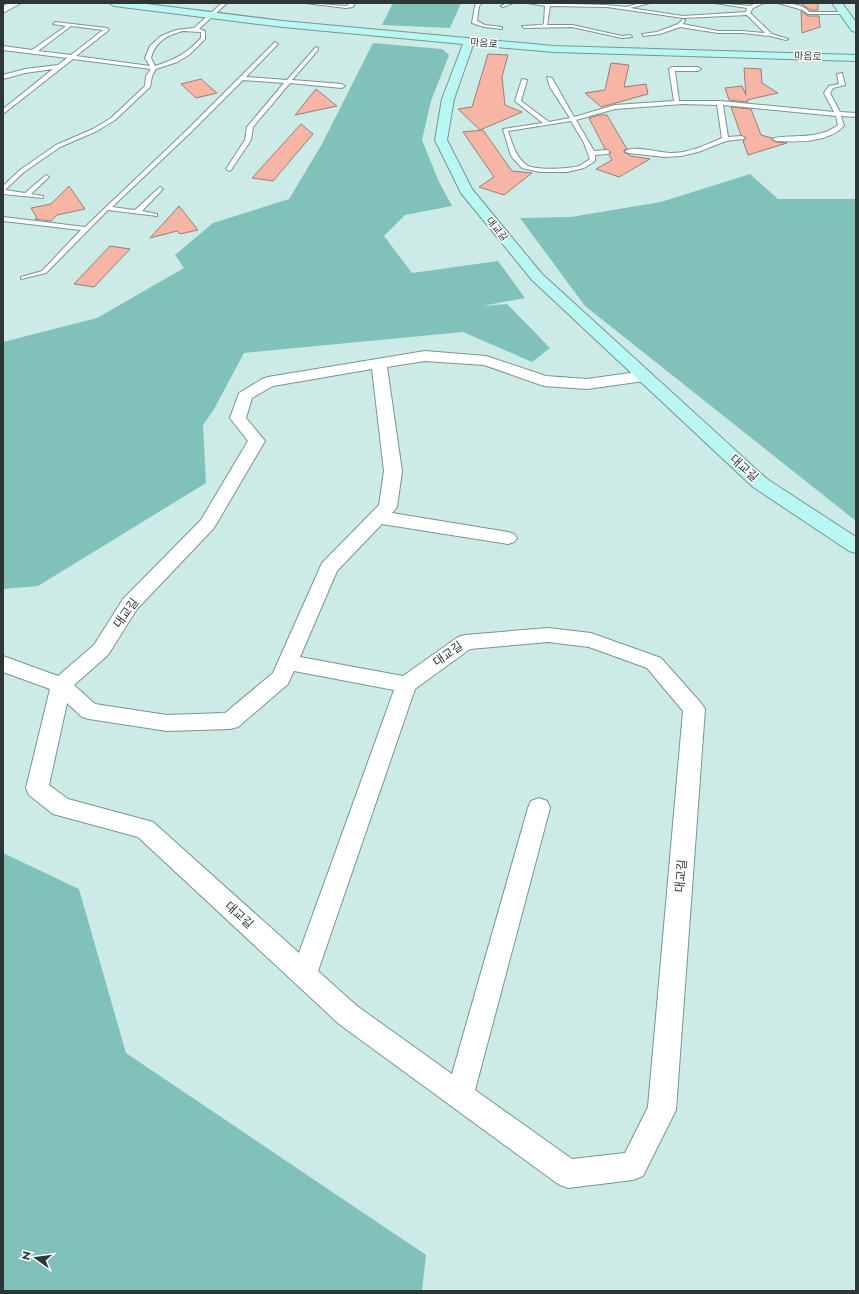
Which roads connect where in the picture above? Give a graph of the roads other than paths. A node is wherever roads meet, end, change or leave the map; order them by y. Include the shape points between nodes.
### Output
1 (16, 3) edge
2 (114, 3) edge
3 (225, 3) edge
4 (307, 3) edge
5 (353, 3) edge
6 (480, 3) edge
7 (510, 3) edge
8 (530, 3) edge
9 (648, 3) edge
10 (717, 3) edge
11 (762, 3) edge
12 (780, 3) edge
13 (837, 3) edge
14 (548, 4) edge
15 (503, 6) dead end
16 (750, 7) junction
17 (620, 9) junction
18 (3, 10) edge
19 (748, 13) junction
20 (844, 13) junction
21 (210, 15) junction
22 (683, 18) junction
23 (55, 23) dead end
24 (70, 25) junction
25 (680, 25) junction
26 (524, 27) dead end
27 (544, 27) junction
28 (500, 28) dead end
29 (196, 29) junction
30 (856, 29) edge
31 (644, 35) dead end
32 (770, 35) junction
33 (630, 36) dead end
34 (786, 39) dead end
35 (469, 42) junction
36 (276, 44) dead end
37 (3, 48) edge
38 (316, 49) dead end
39 (33, 52) junction
40 (72, 56) junction
41 (856, 58) edge
42 (58, 67) junction
43 (154, 68) junction
44 (698, 69) dead end
45 (840, 74) dead end
46 (3, 77) edge
47 (242, 78) junction
48 (549, 78) dead end
49 (524, 80) dead end
50 (288, 82) junction
51 (342, 86) dead end
52 (677, 103) junction
53 (720, 103) junction
54 (3, 112) edge
55 (838, 114) junction
56 (856, 115) edge
57 (572, 119) junction
58 (549, 124) junction
59 (742, 138) dead end
60 (725, 139) junction
61 (776, 139) dead end
62 (628, 151) dead end
63 (607, 152) dead end
64 (593, 153) junction
65 (229, 169) dead end
66 (46, 177) dead end
67 (160, 189) dead end
68 (3, 191) edge
69 (26, 195) junction
70 (40, 197) dead end
71 (107, 208) junction
72 (137, 212) junction
73 (155, 215) dead end
74 (3, 219) edge
75 (88, 229) junction
76 (23, 278) dead end
77 (379, 364) junction
78 (644, 376) junction
79 (378, 517) junction
80 (508, 538) dead end
81 (856, 546) edge
82 (288, 662) junction
83 (3, 664) edge
84 (406, 684) junction
85 (62, 685) junction
86 (539, 808) dead end
87 (304, 974) junction
88 (460, 1096) junction

1 - 18 street
2 - 21 street, 마음로
3 - 21 lane
4 - 5 lane via 346,7
6 - 28 lane via 474,22
7 - 15 lane
8 - 14 lane
9 - 17 lane
10 - 16 lane
11 - 16 lane
12 - 20 lane via 805,9 808,13
13 - 20 street
14 - 17 lane via 607,6
14 - 27 lane
16 - 19 lane
17 - 22 lane
19 - 22 lane
19 - 32 lane
20 - 30 street
21 - 29 lane
21 - 35 street, 마음로
22 - 25 lane
23 - 24 lane
24 - 39 lane
24 - 40 lane via 107,29
25 - 31 lane
25 - 32 lane via 718,32
26 - 27 lane
27 - 33 lane via 572,26 622,37
29 - 43 lane via 173,32 162,37 153,46 148,58
29 - 43 lane via 203,31 203,38 190,53 177,61
32 - 34 lane
35 - 41 street, 마음로 via 554,49
35 - 78 street, 대교길 via 448,99 440,140 466,190 536,277
36 - 47 lane
37 - 39 lane
38 - 50 lane
39 - 40 lane
40 - 42 lane
40 - 43 lane
42 - 46 lane
42 - 54 lane
43 - 68 lane via 149,76 148,86 113,119 58,146 22,171
44 - 52 lane via 672,69
45 - 55 lane via 842,84 831,87 827,93
47 - 50 lane
47 - 71 lane
48 - 57 lane
49 - 58 lane via 518,101
50 - 51 lane
50 - 65 lane via 250,127 248,140
52 - 53 lane
52 - 57 lane via 615,107
53 - 55 lane
53 - 60 lane
55 - 56 lane
55 - 61 lane via 841,126 835,132 803,140
57 - 58 lane
57 - 64 lane
58 - 64 lane via 505,130 514,156 524,167 568,170 588,164
59 - 60 lane
60 - 62 lane via 680,155 666,156 636,150
63 - 64 lane
66 - 69 lane
67 - 72 lane
68 - 69 lane
69 - 70 lane
71 - 72 lane
71 - 75 lane
72 - 73 lane
74 - 75 lane
75 - 76 lane via 44,272
77 - 78 street, 대교길 via 425,356 486,361 544,381 587,384
77 - 79 street via 393,470 388,507
77 - 85 street, 대교길 via 268,382 245,396 238,418 257,441 208,524 130,604 101,650
78 - 81 street, 대교길 via 760,483
79 - 80 street
79 - 82 street via 329,568
82 - 84 street
82 - 85 street via 281,678 230,721 167,723 89,711
83 - 85 street
84 - 87 street
84 - 88 street, 대교길 via 464,642 548,635 591,640 654,663 694,709 662,1110 633,1166 568,1174
85 - 87 street, 대교길 via 37,788 61,807 145,829
86 - 88 street
87 - 88 street, 대교길 via 348,1015

